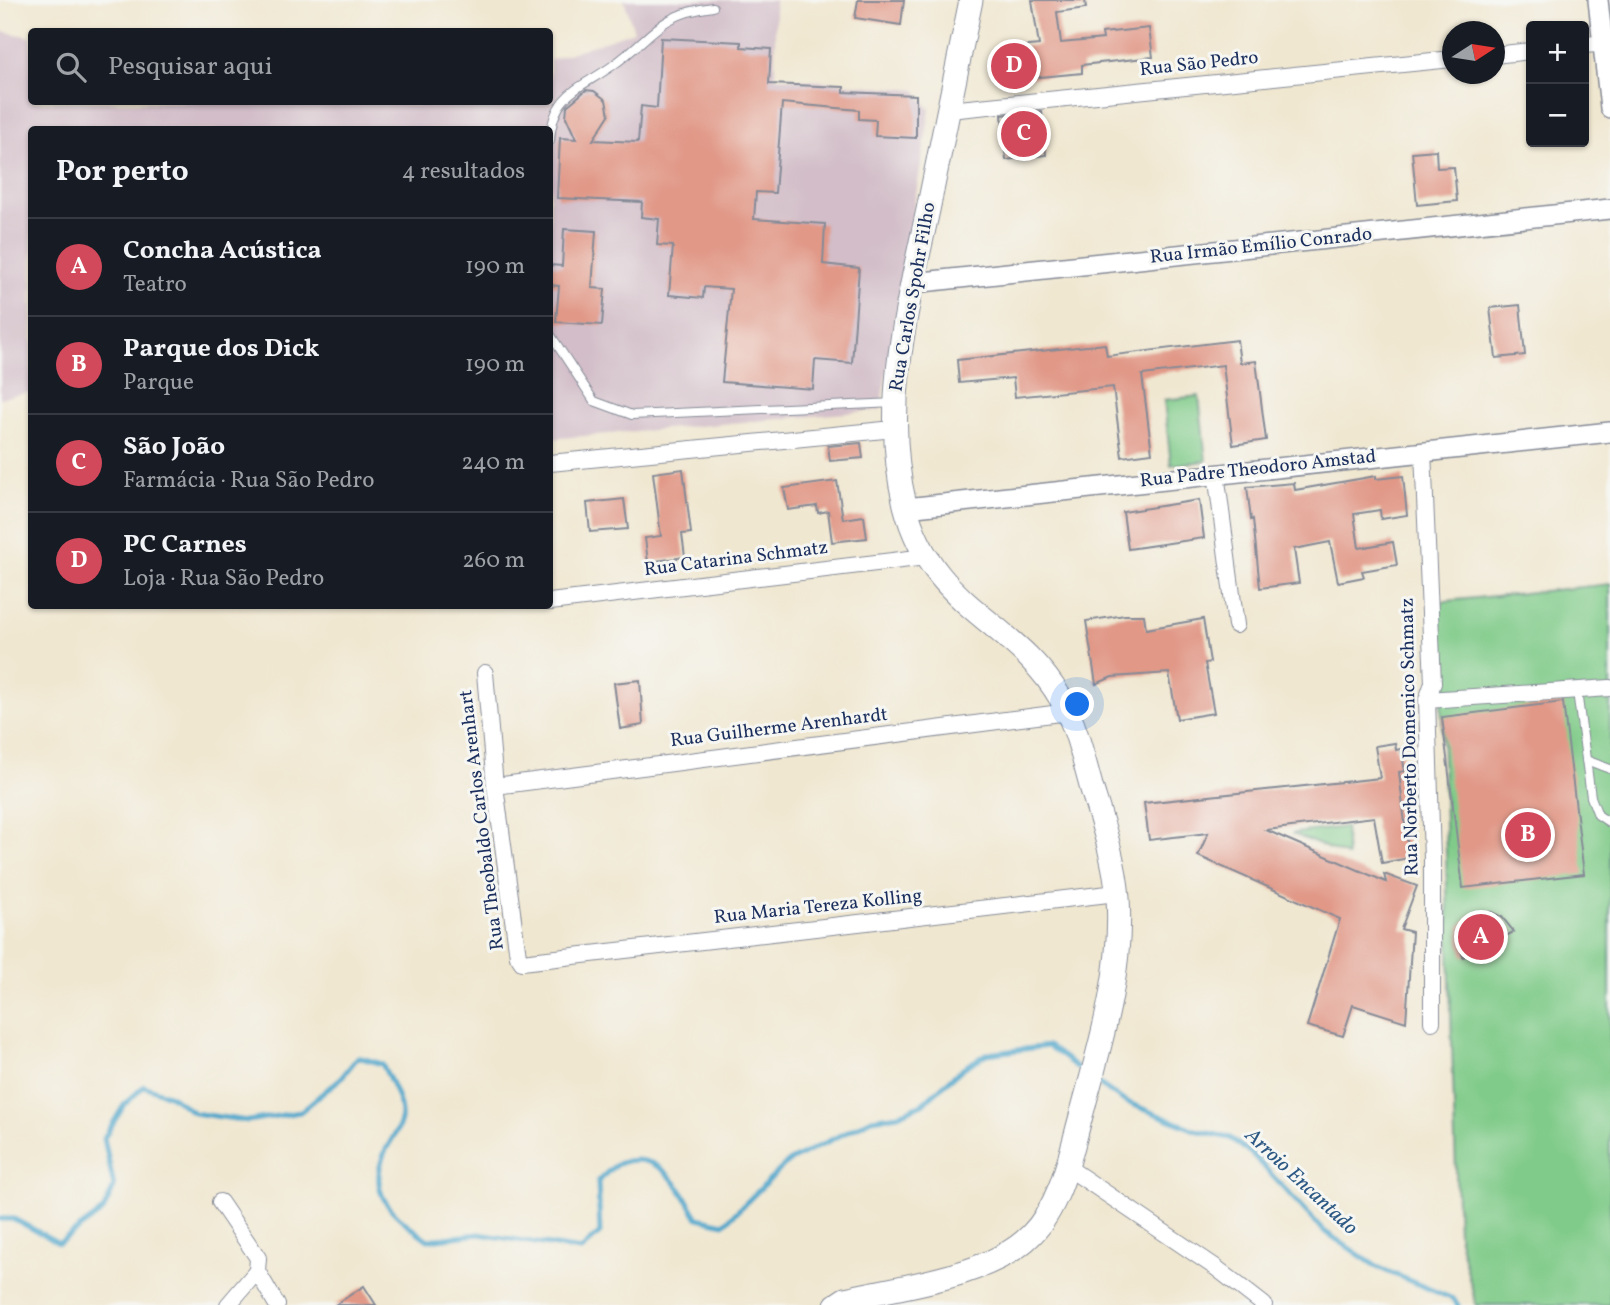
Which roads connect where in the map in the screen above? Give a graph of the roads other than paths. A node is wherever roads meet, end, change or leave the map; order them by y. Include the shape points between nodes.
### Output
1 (971, 0) edge
2 (1598, 0) edge
3 (713, 8) dead end
4 (1599, 44) edge
5 (1526, 52) edge
6 (1505, 54) edge
7 (1442, 60) edge
8 (1610, 108) edge
9 (949, 110) junction
10 (551, 126) edge
11 (1610, 209) edge
12 (912, 283) junction
13 (553, 339) edge
14 (895, 403) junction
15 (894, 429) junction
16 (1610, 432) edge
17 (1423, 451) junction
18 (553, 463) edge
19 (1216, 473) junction
20 (906, 508) junction
21 (926, 558) junction
22 (553, 601) edge
23 (1236, 625) dead end
24 (485, 673) dead end
25 (1610, 688) edge
26 (1577, 691) junction
27 (1427, 700) junction
28 (1068, 712) junction
29 (1586, 760) junction
30 (1610, 769) edge
31 (495, 786) junction
32 (1610, 823) edge
33 (1117, 893) junction
34 (522, 962) joint
35 (1432, 1022) dead end
36 (1067, 1167) junction
37 (220, 1202) dead end
38 (257, 1271) junction
39 (1255, 1302) edge
40 (228, 1305) edge
41 (277, 1305) edge
42 (836, 1305) edge

1 - 9 main road, Rua Carlos Spohr Filho
2 - 4 street
3 - 10 lane via 667,19 612,66 576,86 558,106
4 - 8 street
5 - 6 street
7 - 9 street, Rua São Pedro
9 - 12 main road, Rua Carlos Spohr Filho
11 - 12 street, Rua Irmão Emílio Conrado
12 - 14 main road, Rua Carlos Spohr Filho
13 - 14 lane via 594,401 632,415
14 - 15 main road, Rua Carlos Spohr Filho
15 - 18 street
15 - 20 main road, Rua Carlos Spohr Filho
16 - 17 street, Rua Padre Theodoro Amstad
17 - 19 street, Rua Padre Theodoro Amstad
17 - 27 street, Rua Norberto Domenico Schmatz via 1433,683
19 - 20 street, Rua Padre Theodoro Amstad
19 - 23 street
20 - 21 main road, Rua Carlos Spohr Filho
21 - 22 street, Rua Catarina Schmatz
21 - 28 main road, Rua Carlos Spohr Filho via 959,600 1044,674
24 - 31 street, Rua Theobaldo Carlos Arenhart
25 - 26 street
26 - 27 street
26 - 29 lane
27 - 35 street, Rua Norberto Domenico Schmatz
28 - 31 street, Rua Guilherme Arenhardt
28 - 33 main road, Rua Carlos Spohr Filho
29 - 30 lane
29 - 32 lane via 1598,816
31 - 34 street, Rua Theobaldo Carlos Arenhart
33 - 34 street, Rua Maria Tereza Kolling
33 - 36 main road, Rua Carlos Spohr Filho via 1112,996
36 - 39 street
36 - 42 main road, Rua Carlos Spohr Filho via 1045,1216 1033,1234 1012,1251 985,1265
37 - 38 street via 258,1258
38 - 40 street
38 - 41 street

